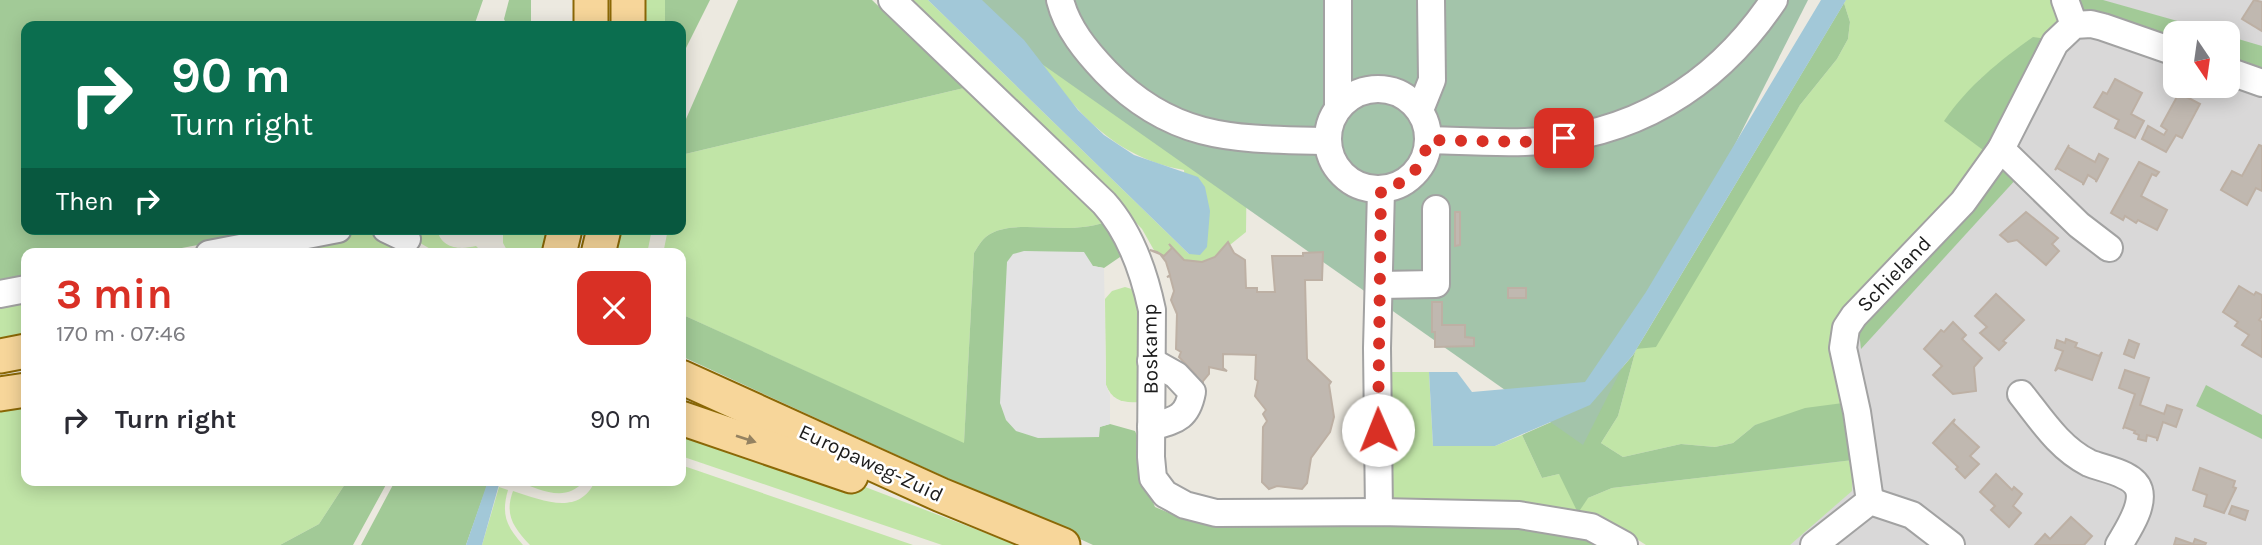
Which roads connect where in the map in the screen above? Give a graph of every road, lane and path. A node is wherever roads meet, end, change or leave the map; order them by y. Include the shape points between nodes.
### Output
1 (591, 0) edge
2 (628, 0) edge
3 (892, 0) edge
4 (1060, 0) edge
5 (1338, 0) edge
6 (1431, 0) edge
7 (1774, 0) edge
8 (2065, 0) edge
9 (591, 21) edge
10 (628, 21) edge
11 (2074, 25) junction
12 (2163, 48) edge
13 (2240, 75) edge
14 (2262, 83) edge
15 (1338, 107) junction
16 (1420, 110) junction
17 (1429, 140) junction
18 (1328, 141) junction
19 (2001, 149) junction
20 (1381, 190) junction
21 (1436, 209) dead end
22 (307, 235) edge
23 (240, 248) edge
24 (2109, 248) dead end
25 (1379, 285) junction
26 (21, 290) edge
27 (0, 294) edge
28 (21, 352) edge
29 (0, 356) edge
30 (1152, 361) junction
31 (686, 379) edge
32 (21, 391) edge
33 (0, 394) edge
34 (2021, 394) dead end
35 (686, 420) edge
36 (1151, 427) junction
37 (1870, 501) junction
38 (1379, 512) junction
39 (1034, 545) edge
40 (1063, 545) edge
41 (1624, 545) edge
42 (1814, 545) edge
43 (1951, 545) edge
44 (2119, 545) edge

1 - 9 main road
2 - 10 main road
3 - 30 street, Boskamp via 1116,217 1127,233 1147,288
4 - 18 street via 1091,57 1127,94 1156,113 1218,136
5 - 15 street
6 - 16 street via 1432,80
7 - 17 street via 1712,73 1640,117 1608,129 1549,140
8 - 11 street
11 - 12 street via 2103,27
11 - 19 street, Schieland via 2055,43
13 - 14 street
15 - 16 street via 1360,92 1377,89 1400,94
15 - 18 street
16 - 17 street
17 - 20 street via 1422,163 1411,177
18 - 20 street via 1342,174 1356,184
19 - 24 street
19 - 37 street, Schieland via 1963,202 1846,328 1843,348
20 - 25 street
21 - 25 street via 1436,284
22 - 23 street
25 - 38 street
26 - 27 street
28 - 29 main road
30 - 36 street, Boskamp
30 - 36 street via 1176,374 1192,392 1185,412
31 - 40 main road, Europaweg-Zuid
32 - 33 main road
34 - 44 street via 2061,443 2139,488 2140,499
35 -> 39 main road, Europaweg-Zuid via 925,502
36 - 38 street, Boskamp via 1153,478 1165,494 1185,505 1216,513
37 - 42 street
37 - 43 street via 1912,515
38 - 41 street, Boskamp via 1519,515 1591,527

